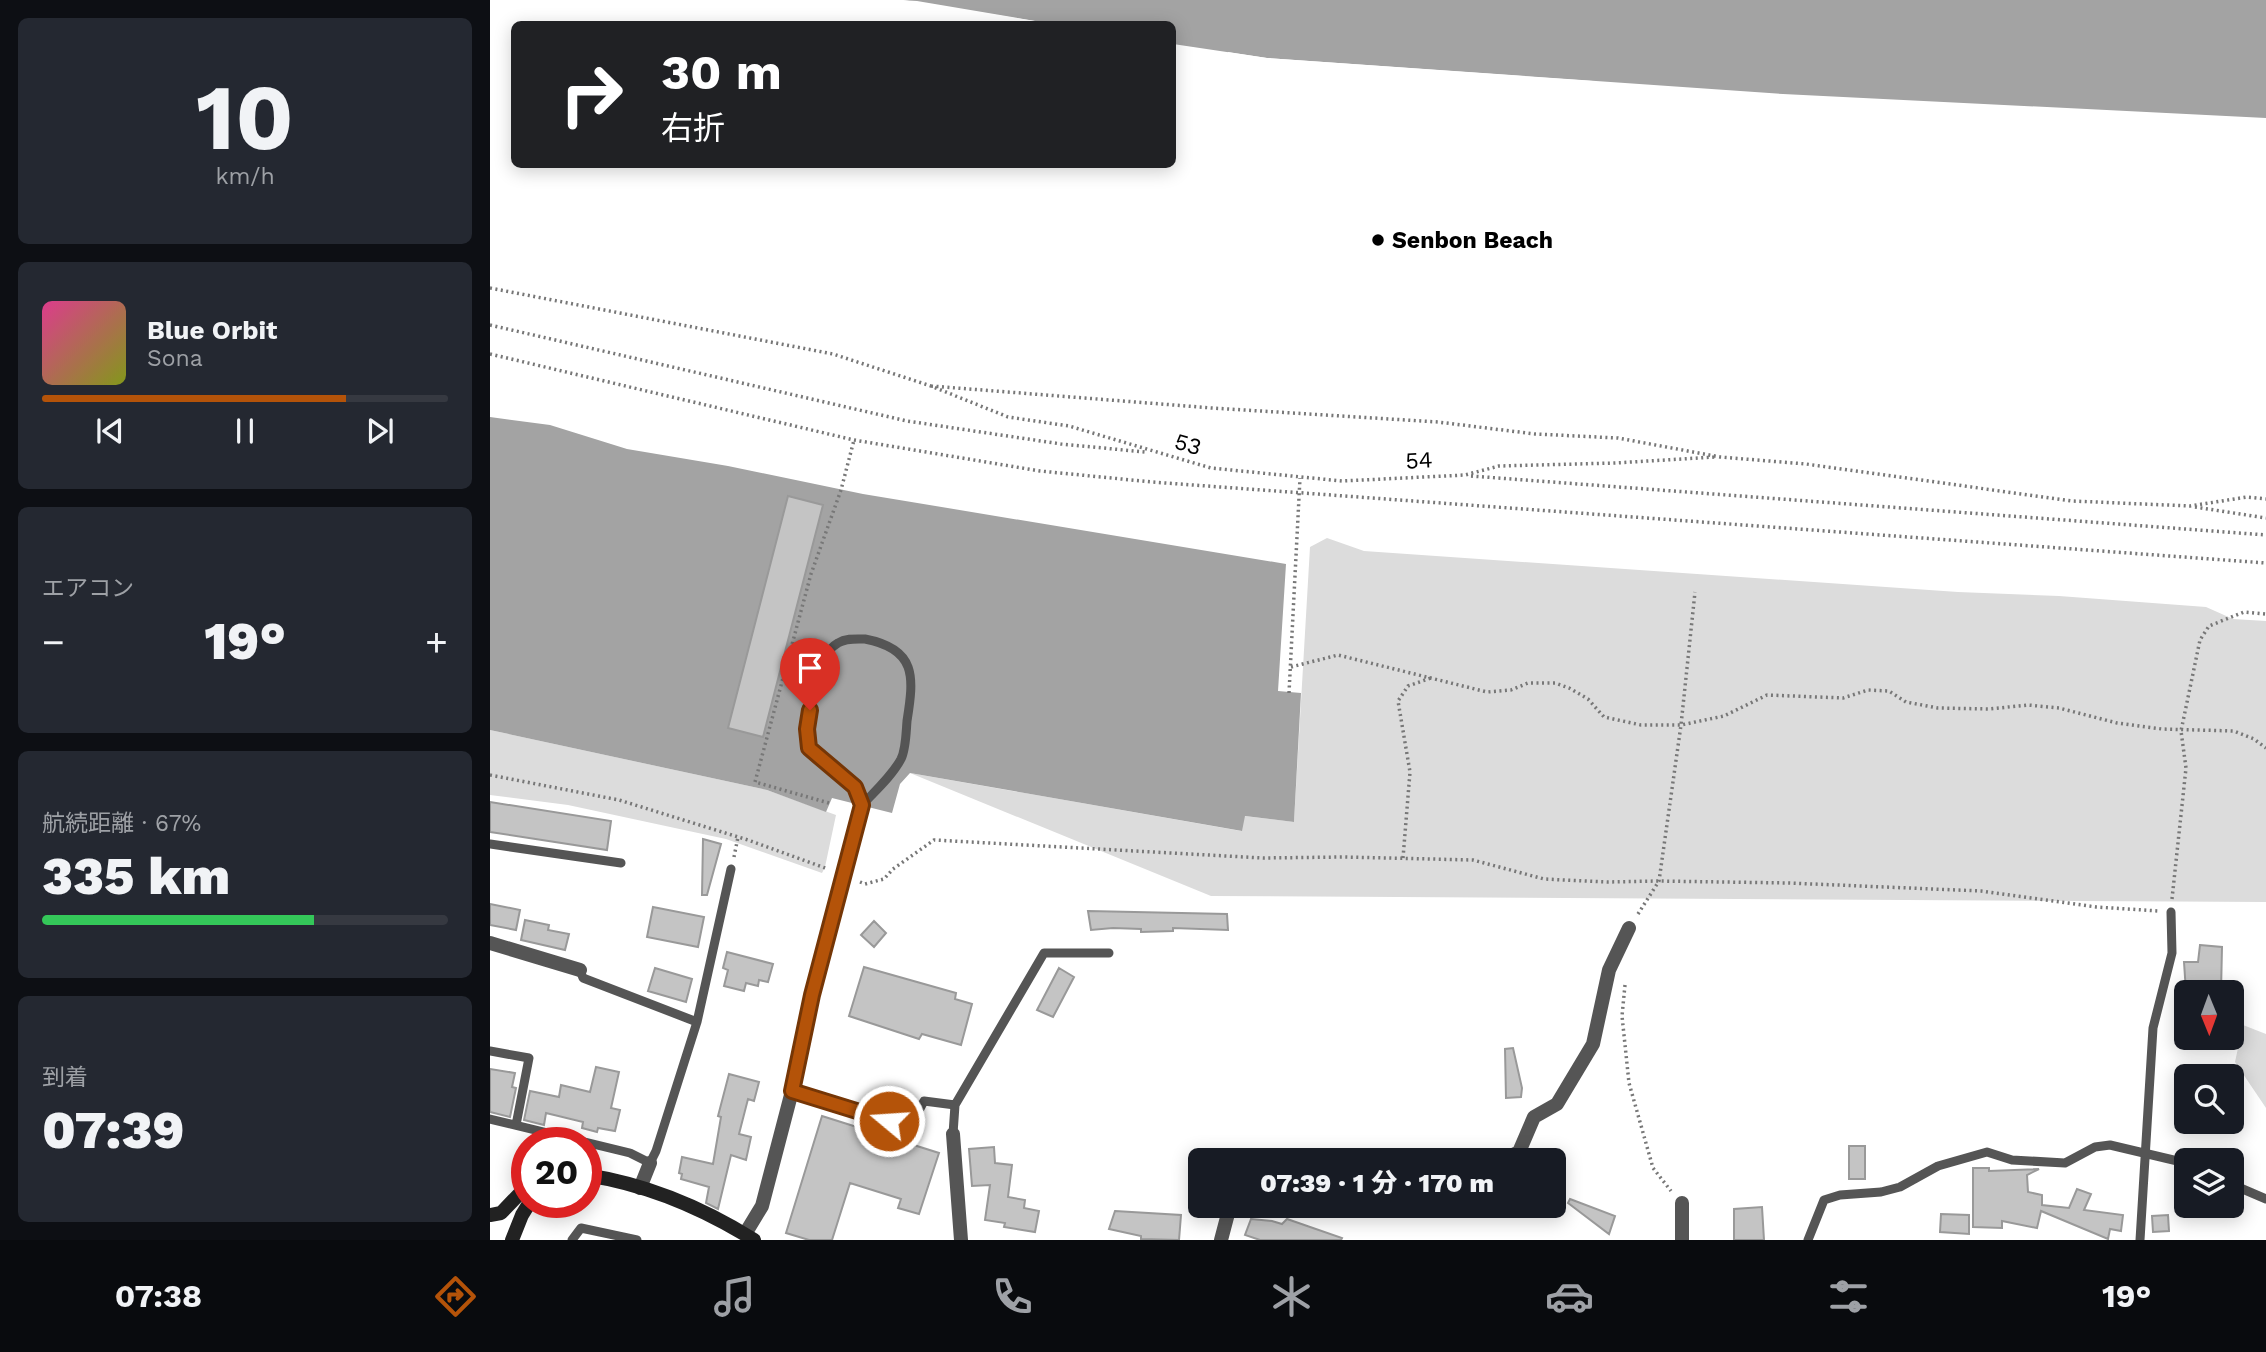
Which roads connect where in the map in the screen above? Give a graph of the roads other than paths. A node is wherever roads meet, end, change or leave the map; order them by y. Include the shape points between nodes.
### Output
1 (862, 805) junction
2 (490, 844) edge
3 (621, 863) dead end
4 (731, 869) road end
5 (2171, 912) road end
6 (1629, 928) road end
7 (490, 943) edge
8 (1109, 953) dead end
9 (580, 970) joint
10 (696, 1022) junction
11 (490, 1051) edge
12 (792, 1091) junction
13 (955, 1105) junction
14 (490, 1119) edge
15 (516, 1125) junction
16 (953, 1135) joint
17 (1521, 1148) edge
18 (2146, 1152) junction
19 (2174, 1160) edge
20 (650, 1163) junction
21 (602, 1179) edge
22 (640, 1188) junction
23 (2244, 1190) edge
24 (2266, 1199) edge
25 (511, 1203) edge
26 (1682, 1203) road end
27 (490, 1215) edge
28 (521, 1218) edge
29 (1227, 1218) edge
30 (746, 1238) edge
31 (512, 1240) edge
32 (572, 1240) edge
33 (637, 1240) edge
34 (961, 1240) edge
35 (1221, 1240) edge
36 (1682, 1240) edge
37 (1808, 1240) edge
38 (2140, 1240) edge

1 - 1 lane via 855,787 809,748 807,729 819,670 835,644 866,639 892,647 903,657 913,684 902,757
1 - 12 street
2 - 3 lane
4 - 10 lane
5 - 18 lane via 2172,953 2153,1028
6 - 17 street via 1609,970 1593,1044 1558,1104 1534,1117
7 - 9 street
8 - 13 lane via 1044,953
9 - 10 lane via 583,978
10 - 20 lane
11 - 15 lane via 529,1058
12 - 13 lane via 910,1128 923,1101
12 - 30 street via 762,1206
13 - 16 lane
14 - 15 lane
15 - 20 lane via 630,1153
16 - 34 street
18 - 19 lane
18 - 37 lane via 2095,1147 2066,1163 2012,1160 1987,1153 1965,1158 1938,1166 1899,1187 1824,1200
18 - 38 lane
20 - 22 street
21 - 22 main road
22 - 30 main road via 684,1204
23 - 24 lane
25 - 27 main road via 501,1213
26 - 36 street
28 - 31 main road
29 - 35 street
32 - 33 lane via 580,1228

